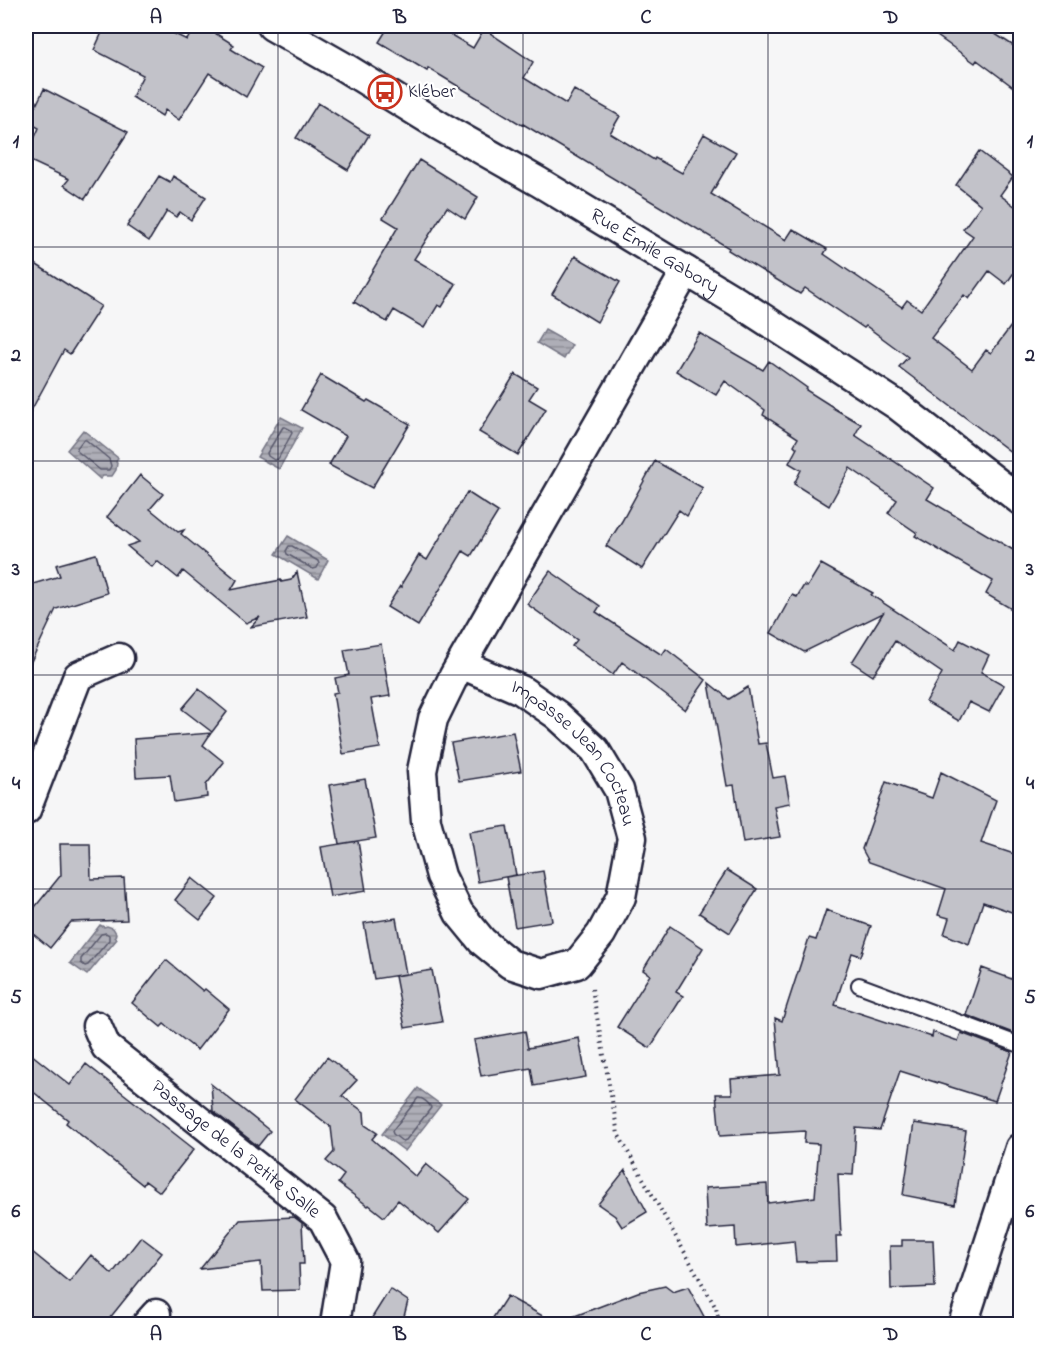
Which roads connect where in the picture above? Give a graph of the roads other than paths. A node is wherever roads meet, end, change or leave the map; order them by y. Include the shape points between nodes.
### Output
1 (272, 26) edge
2 (306, 34) edge
3 (686, 271) junction
4 (1020, 500) edge
5 (118, 658) dead end
6 (461, 664) junction
7 (26, 810) edge
8 (859, 985) dead end
9 (97, 1026) dead end
10 (1020, 1045) edge
11 (1020, 1148) edge
12 (335, 1324) edge
13 (963, 1324) edge

1 - 2 street, Rue Émile Gabory
2 - 3 street, Rue Émile Gabory via 440,126
3 - 4 street, Rue Émile Gabory via 897,405
3 - 6 street, Impasse Jean Cocteau
5 - 7 street via 78,676
6 - 6 street, Impasse Jean Cocteau via 433,719 422,771 426,821 441,876 459,913 482,941 510,964 541,974 577,964 601,934 621,897 632,838 619,790 595,750 557,715 521,690
8 - 10 lane
9 - 12 street, Passage de la Petite Salle via 106,1047 323,1219 345,1261
11 - 13 street

